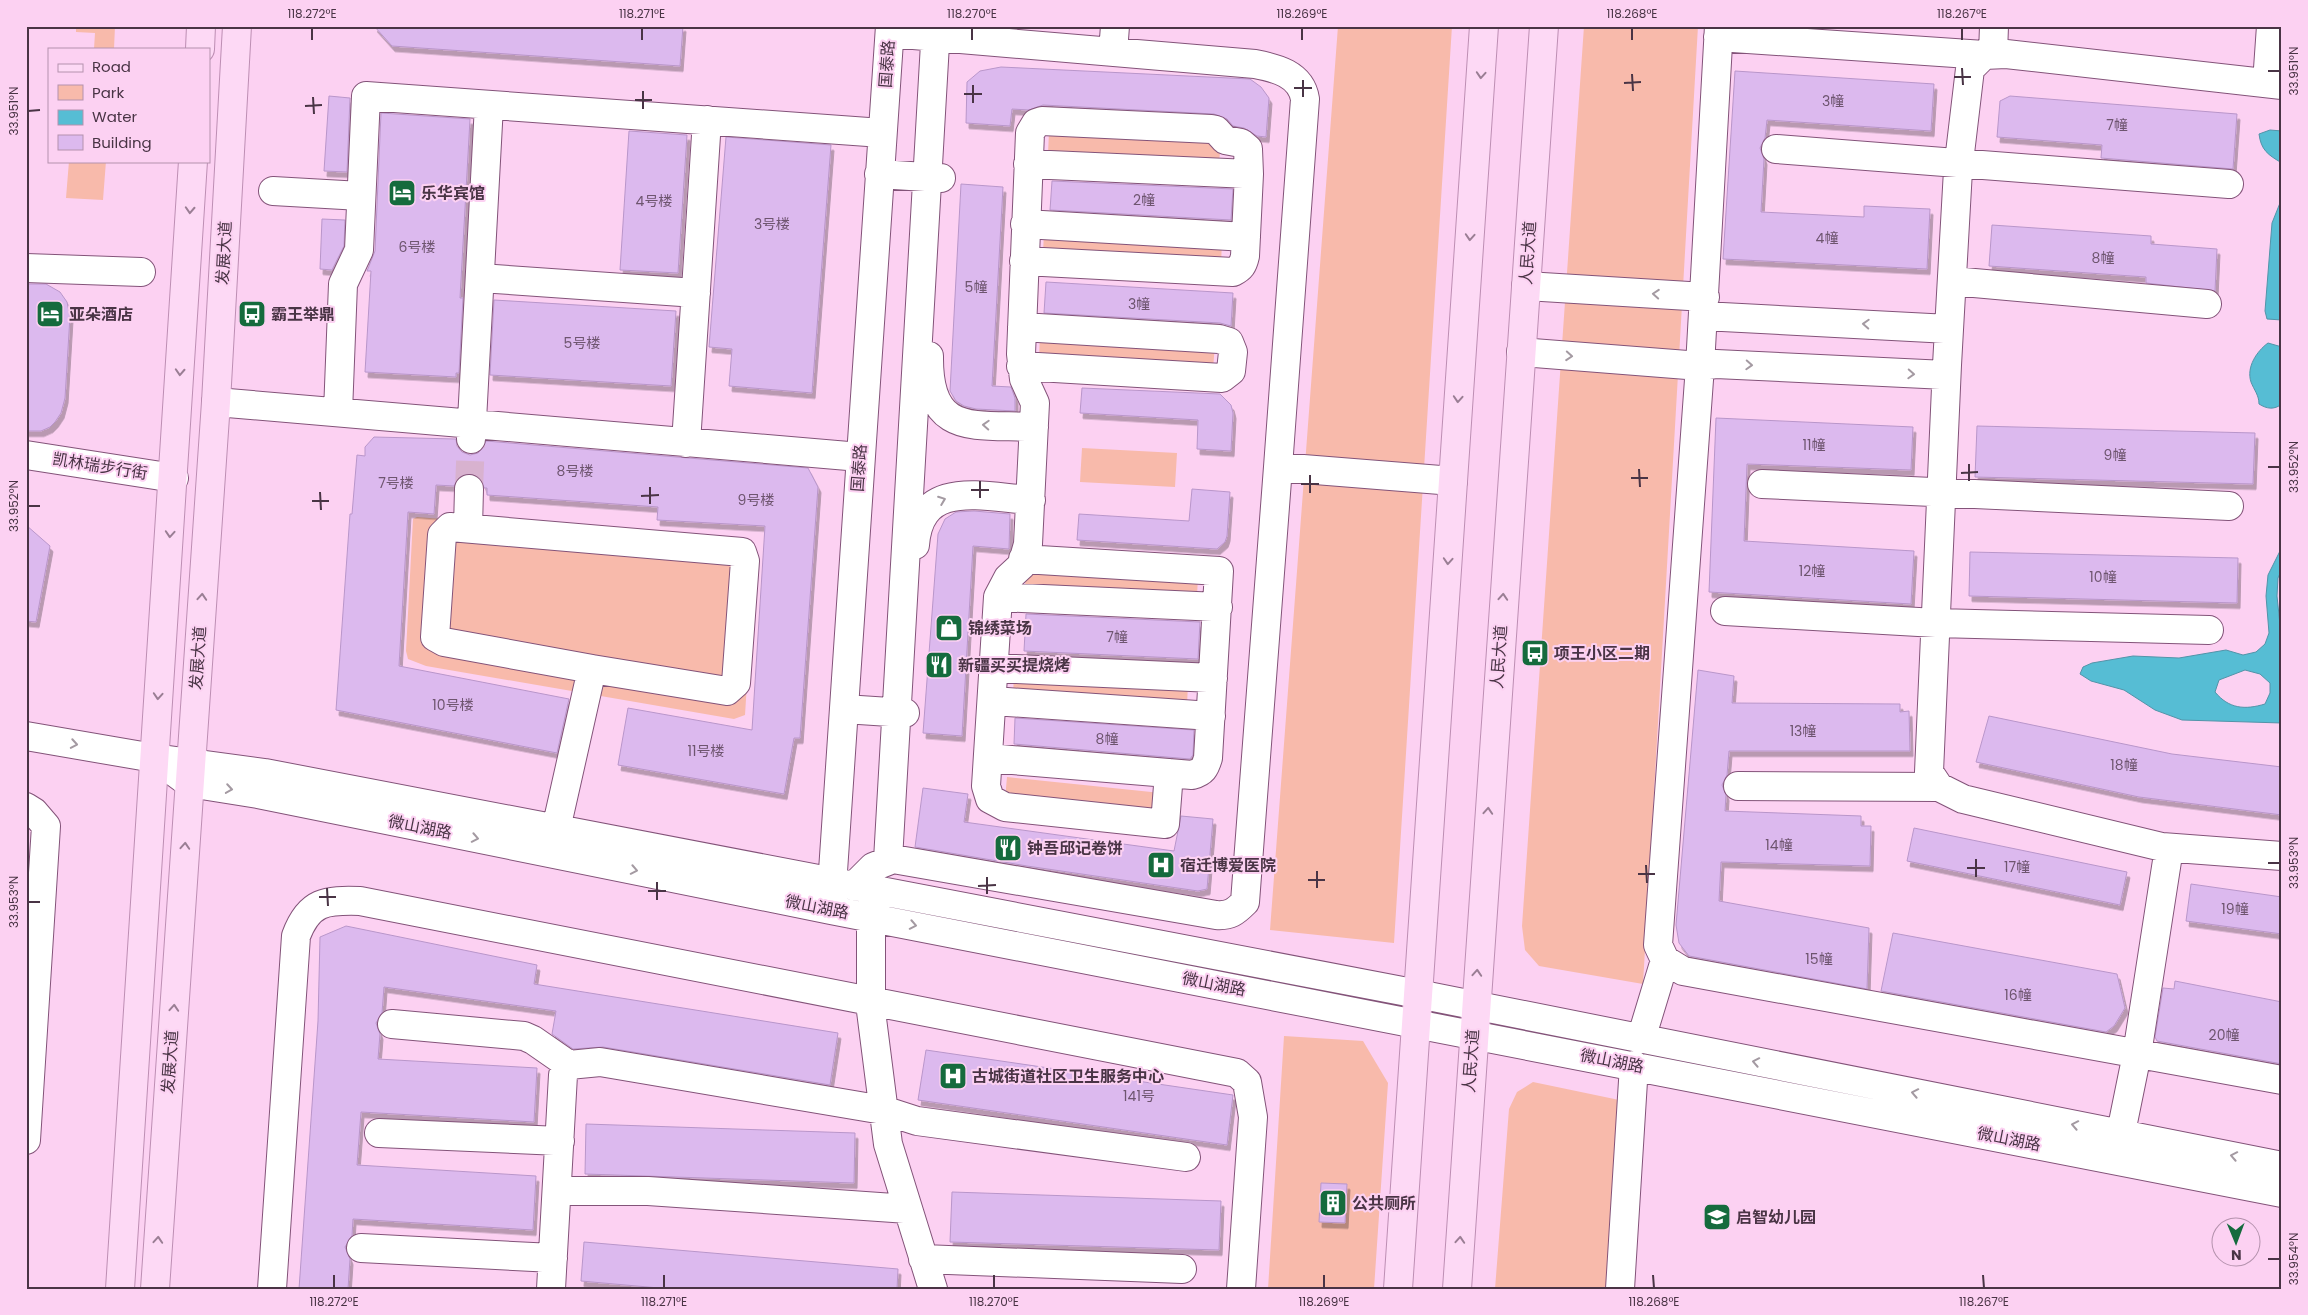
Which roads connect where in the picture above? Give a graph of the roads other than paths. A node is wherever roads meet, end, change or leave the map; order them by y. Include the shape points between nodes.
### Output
1 (201, 26) edge
2 (237, 26) edge
3 (1484, 26) edge
4 (1544, 26) edge
5 (1994, 26) edge
6 (2271, 26) edge
7 (890, 30) edge
8 (1719, 32) edge
9 (940, 34) edge
10 (1114, 39) edge
11 (200, 48) edge
12 (1989, 55) junction
13 (2274, 84) edge
14 (489, 105) junction
15 (707, 120) junction
16 (882, 133) junction
17 (1776, 149) dead end
18 (193, 162) edge
19 (1959, 163) junction
20 (1028, 164) junction
21 (880, 174) junction
22 (1249, 174) junction
23 (934, 178) junction
24 (2230, 184) dead end
25 (273, 190) dead end
26 (361, 196) junction
27 (1025, 224) junction
28 (1246, 237) junction
29 (1024, 261) junction
30 (26, 268) edge
31 (141, 272) dead end
32 (480, 278) junction
33 (1952, 281) junction
34 (1526, 286) junction
35 (696, 293) junction
36 (2208, 304) dead end
37 (1704, 306) junction
38 (1022, 328) junction
39 (1949, 329) junction
40 (1520, 352) junction
41 (1021, 366) junction
42 (1700, 366) junction
43 (1946, 376) junction
44 (216, 402) junction
45 (338, 412) junction
46 (1034, 427) junction
47 (471, 432) junction
48 (686, 443) junction
49 (26, 455) edge
50 (860, 457) junction
51 (1278, 468) junction
52 (174, 478) junction
53 (1453, 482) junction
54 (1762, 484) dead end
55 (469, 489) tunnel mouth
56 (1941, 493) junction
57 (1031, 500) junction
58 (2229, 506) dead end
59 (468, 528) junction
60 (1024, 559) junction
61 (998, 598) junction
62 (1218, 608) junction
63 (1725, 611) dead end
64 (1936, 623) junction
65 (2209, 630) dead end
66 (995, 668) junction
67 (592, 669) junction
68 (1213, 678) junction
69 (993, 701) junction
70 (844, 709) junction
71 (900, 712) junction
72 (1211, 716) junction
73 (26, 736) edge
74 (154, 758) junction
75 (988, 758) junction
76 (190, 773) junction
77 (1169, 773) junction
78 (1738, 786) dead end
79 (1938, 787) junction
80 (26, 807) edge
81 (556, 829) junction
82 (2169, 848) junction
83 (2282, 856) edge
84 (890, 859) junction
85 (854, 886) junction
86 (831, 910) junction
87 (871, 917) junction
88 (1665, 960) junction
89 (1418, 994) junction
90 (871, 1002) junction
91 (1475, 1006) junction
92 (1417, 1022) junction
93 (392, 1024) dead end
94 (1473, 1034) junction
95 (1641, 1039) junction
96 (2137, 1054) junction
97 (570, 1065) junction
98 (1634, 1065) junction
99 (2282, 1080) edge
100 (883, 1110) junction
101 (379, 1133) dead end
102 (2121, 1134) junction
103 (26, 1140) edge
104 (560, 1141) junction
105 (1186, 1158) dead end
106 (2116, 1160) junction
107 (2282, 1166) edge
108 (557, 1191) junction
109 (2282, 1193) edge
110 (908, 1209) junction
111 (361, 1248) dead end
112 (553, 1258) junction
113 (923, 1259) junction
114 (1182, 1269) dead end
115 (120, 1289) edge
116 (155, 1289) edge
117 (272, 1289) edge
118 (551, 1289) edge
119 (933, 1289) edge
120 (1241, 1289) edge
121 (1398, 1289) edge
122 (1456, 1289) edge
123 (1620, 1289) edge

1 - 11 main road
2 - 44 main road, 发展大道
3 -> 53 main road
4 - 34 main road, 人民大道
5 - 12 street
6 - 13 street
7 - 9 street
7 - 16 street, 国泰路
8 - 12 street
8 - 37 street
9 - 10 street
9 - 23 street
10 - 51 street via 1276,68 1292,76 1303,89 1305,98
12 - 13 street
12 - 19 street via 1970,70
14 - 15 street
14 - 26 street via 366,96
14 - 32 street
15 - 16 street
15 - 35 street
16 - 21 street, 国泰路
17 - 19 street
18 -> 52 main road
19 - 24 street
19 - 33 street
20 - 22 street
20 - 22 street via 1030,133 1042,120 1213,129 1225,140 1241,143 1248,149
20 - 27 street
21 - 23 street
21 - 50 street, 国泰路
22 - 28 street
46 -> 23 street via 965,424 949,417 931,385 929,370 937,240
23 - 71 street
25 - 26 street
26 - 45 street via 359,250 343,284
27 - 28 street
27 - 29 street
28 - 29 street via 1244,262 1232,272
29 - 38 street
30 - 31 street
32 - 35 street
32 - 47 street
33 - 36 street
33 - 39 street
37 -> 34 street
34 - 40 main road, 人民大道
35 - 48 street
39 -> 37 street
37 - 42 street
38 - 41 street
38 - 41 street via 1220,339 1230,342 1233,352 1231,371 1222,378
39 - 43 street
40 -> 42 street
91 -> 40 main road, 人民大道
41 - 46 street via 1035,403
42 -> 43 street via 1716,364
42 - 88 street via 1658,945
43 - 56 street
44 - 45 street
76 -> 44 main road, 发展大道
45 - 47 street
46 - 57 street
47 - 48 street
48 - 50 street
49 - 52 street, 凯林瑞步行街
50 - 70 street, 国泰路
51 - 53 street
51 - 84 street via 1244,902 1236,912 1216,916
52 -> 74 main road
53 -> 89 main road
54 - 56 street
55 - 59 street
56 - 58 street
56 - 64 street
57 - 60 street
71 -> 57 street via 916,542 922,519 936,501 947,497
59 - 67 street via 450,527 442,535 435,637 444,642
59 - 67 street via 742,552 745,561 736,683 727,691
60 - 61 street via 1008,578
60 - 62 street via 1214,569 1220,575
61 - 62 street
61 - 66 street
62 - 68 street
63 - 64 street
64 - 65 street
64 - 79 street via 1929,772
66 - 68 street
66 - 69 street
67 - 81 street
68 - 72 street
69 - 72 street
69 - 75 street
70 - 71 street
70 - 85 street, 国泰路
71 - 84 street
72 - 77 street via 1205,768 1192,775
73 -> 74 street, 微山湖路
74 - 76 street, 微山湖路
74 - 115 main road
75 - 77 street
75 - 77 street via 986,786 990,799 1005,807 1165,824
76 - 81 street, 微山湖路 via 235,768
76 -> 86 street, 微山湖路 via 258,794
116 -> 76 main road, 发展大道
78 - 79 street
79 - 82 street via 1963,799
80 - 103 street via 46,826
81 - 85 street, 微山湖路
82 - 83 street
82 - 96 street
84 - 85 street via 874,867
85 - 86 street, 国泰路
85 - 87 street
85 - 89 street, 微山湖路
86 - 87 street, 微山湖路
87 - 90 street
87 -> 92 street, 微山湖路
88 - 95 street
88 - 96 street via 1683,972
89 - 91 street, 微山湖路
89 - 92 main road
90 - 100 street
90 - 117 street via 360,901 330,900 316,906 303,918 296,936
90 - 120 street via 1237,1074 1247,1082 1252,1117
91 - 94 main road, 人民大道
91 - 95 street, 微山湖路
92 - 94 street, 微山湖路
92 - 121 main road
93 - 97 street via 524,1036
94 - 98 street, 微山湖路
122 -> 94 main road, 人民大道
102 -> 95 street, 微山湖路
96 - 99 street
96 - 102 street
97 - 100 street via 600,1062
97 - 104 street via 563,1075
98 - 106 street, 微山湖路
98 - 123 street
100 - 105 street via 917,1121
100 - 110 street via 888,1144
101 - 104 street
102 - 106 street
107 -> 102 street, 微山湖路
104 - 108 street
106 - 109 street, 微山湖路
108 - 110 street via 648,1191
108 - 112 street
110 - 113 street
111 - 112 street
112 - 118 street
113 - 114 street
113 - 119 street

